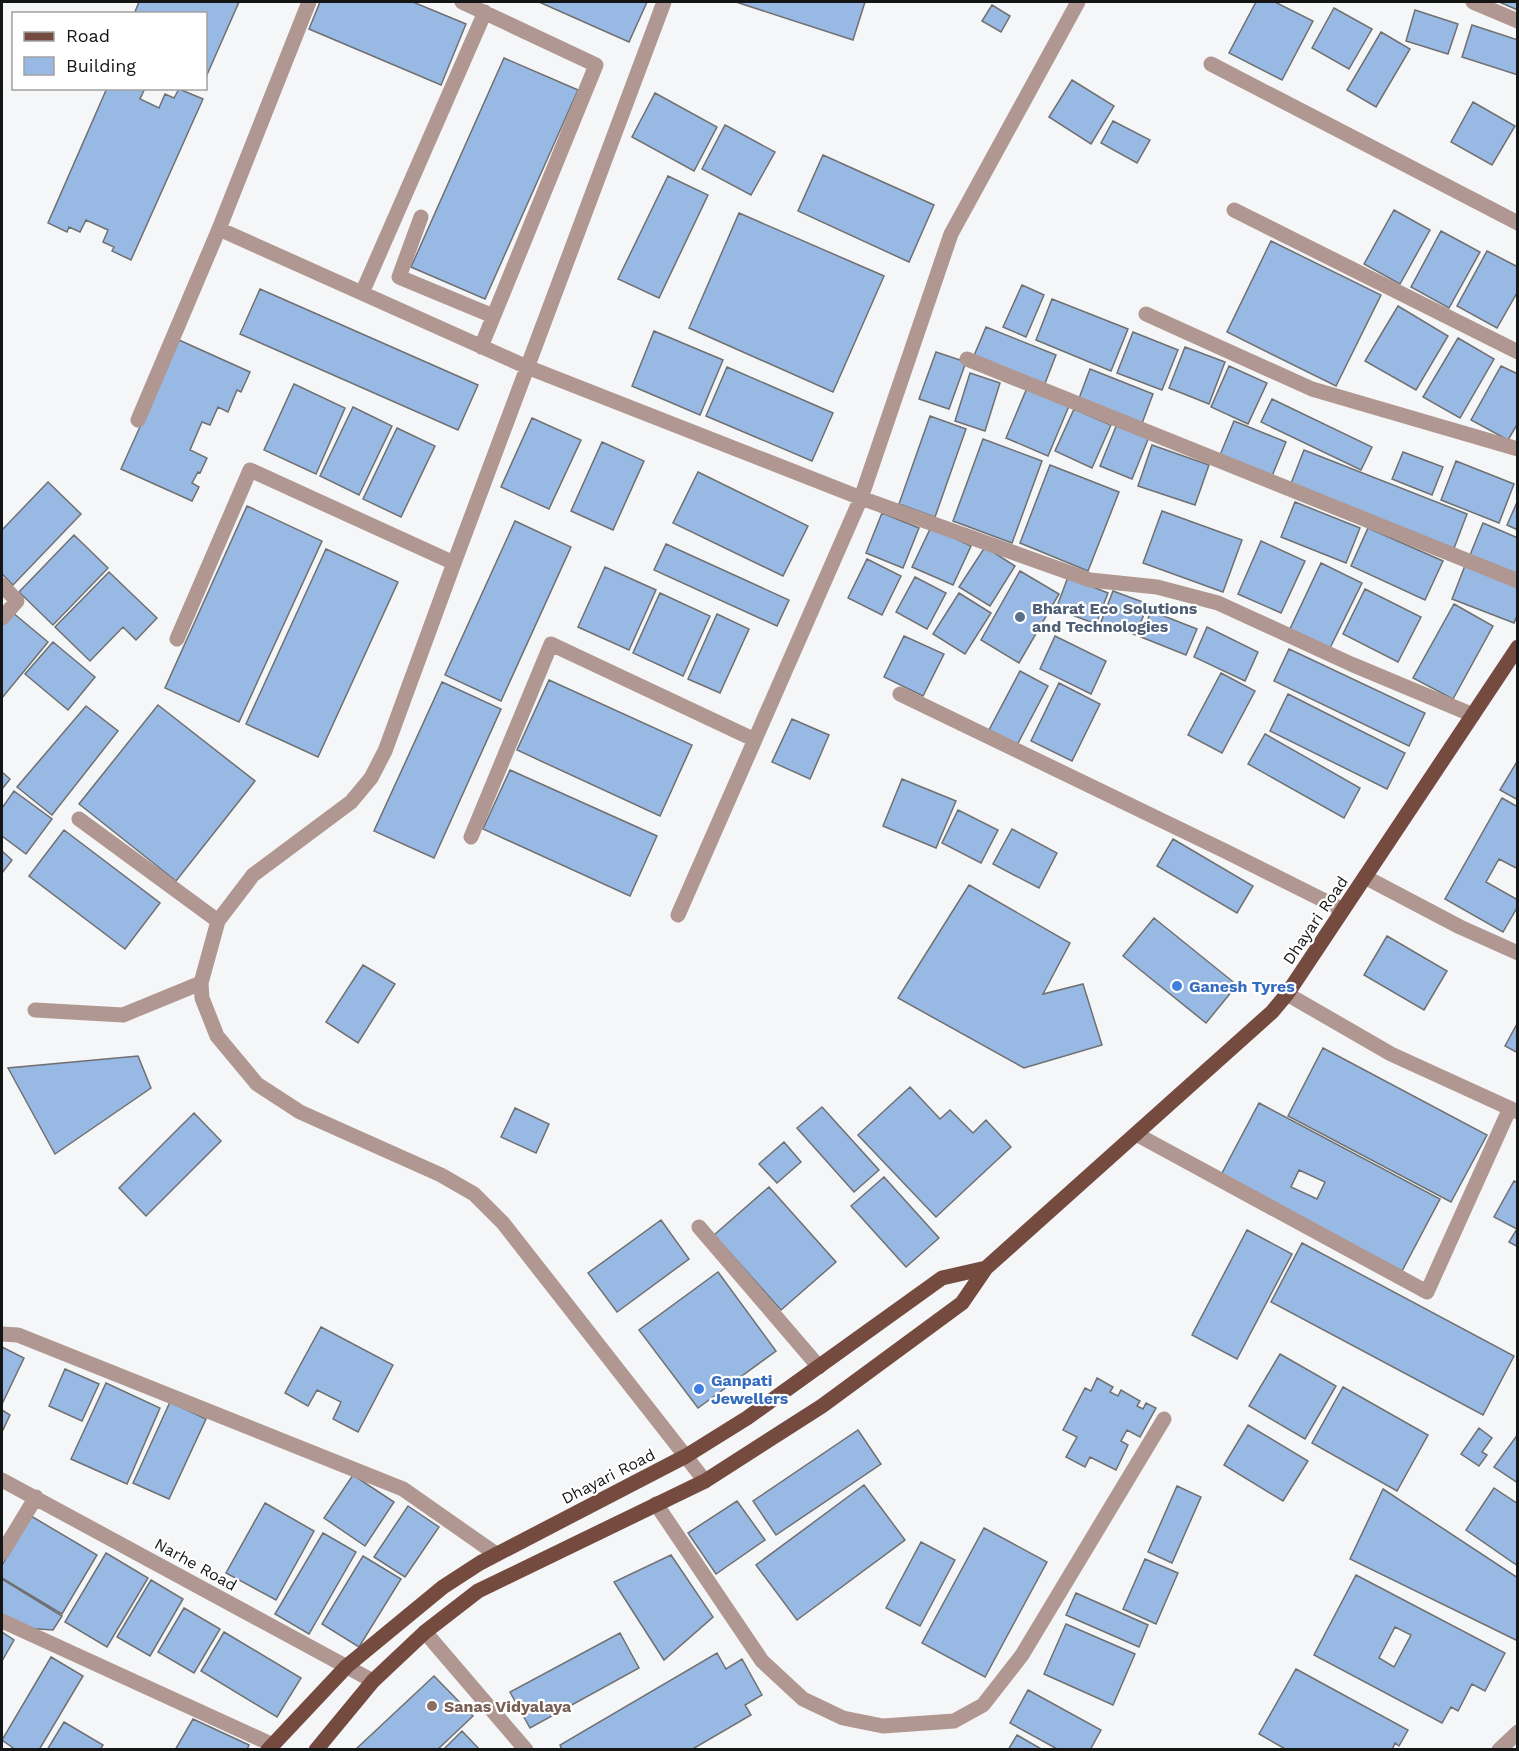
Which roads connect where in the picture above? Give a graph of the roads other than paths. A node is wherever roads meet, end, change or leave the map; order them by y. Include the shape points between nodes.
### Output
1 (309, 2) edge
2 (462, 2) edge
3 (664, 2) edge
4 (1078, 2) edge
5 (1473, 2) edge
6 (486, 12) junction
7 (1518, 21) edge
8 (1210, 64) dead end
9 (1234, 210) dead end
10 (421, 218) dead end
11 (1518, 223) edge
12 (219, 229) junction
13 (362, 294) junction
14 (1146, 314) dead end
15 (493, 316) junction
16 (481, 347) junction
17 (1518, 352) edge
18 (967, 359) dead end
19 (527, 367) junction
20 (138, 420) dead end
21 (1518, 449) edge
22 (861, 498) junction
23 (454, 563) junction
24 (1518, 581) edge
25 (2, 585) edge
26 (2, 618) edge
27 (177, 639) dead end
28 (1518, 647) edge
29 (900, 694) dead end
30 (1473, 715) junction
31 (753, 739) junction
32 (79, 819) dead end
33 (471, 837) dead end
34 (1365, 878) junction
35 (1343, 910) junction
36 (678, 915) dead end
37 (218, 921) junction
38 (1518, 953) edge
39 (201, 983) junction
40 (1287, 994) junction
41 (35, 1010) dead end
42 (1514, 1110) edge
43 (1136, 1134) junction
44 (699, 1227) dead end
45 (986, 1268) junction
46 (2, 1334) edge
47 (819, 1367) junction
48 (1164, 1419) dead end
49 (686, 1456) junction
50 (2, 1480) edge
51 (705, 1481) junction
52 (36, 1497) junction
53 (656, 1504) junction
54 (2, 1553) edge
55 (496, 1554) junction
56 (2, 1621) edge
57 (425, 1632) junction
58 (347, 1666) junction
59 (373, 1681) junction
60 (1518, 1732) edge
61 (270, 1747) edge
62 (316, 1749) edge
63 (526, 1749) edge
64 (1499, 1749) edge

1 - 12 street
2 - 6 street
3 - 19 street
4 - 22 street via 951,234
5 - 7 street
6 - 13 street
6 - 15 street via 596,65
8 - 11 street
9 - 17 street
10 - 15 street via 399,277
12 - 13 street
12 - 20 street
13 - 16 street
14 - 21 street via 1312,389
15 - 16 street
16 - 19 street
18 - 24 street
19 - 22 street
19 - 23 street
22 - 30 street via 1090,580 1157,587 1218,603
22 - 31 street
23 - 27 street via 250,470
23 - 37 street via 385,751 371,778 351,802 253,875
25 - 26 street via 17,601
28 - 30 main road, Dhayari Road
29 - 35 street
30 - 34 main road, Dhayari Road
31 - 33 street via 551,644
31 - 36 street
32 - 37 street
34 - 35 main road, Dhayari Road
34 - 38 street
35 - 40 main road, Dhayari Road
37 - 39 street
39 - 41 street via 123,1015
39 - 49 street via 202,998 217,1036 257,1083 300,1112 441,1175 474,1194 502,1222
40 - 42 street via 1391,1054
40 - 43 main road, Dhayari Road via 1272,1012
42 - 43 street via 1426,1292
43 - 45 main road, Dhayari Road
44 - 47 street
45 - 47 main road, Dhayari Road via 942,1278
45 - 51 main road, Dhayari Road via 962,1303 822,1406
46 - 55 street via 18,1335 404,1489
47 - 49 main road, Dhayari Road via 747,1419
48 - 53 street via 1022,1655 983,1705 954,1721 883,1726 843,1718 803,1699 762,1661
49 - 51 street
49 - 55 main road, Dhayari Road
50 - 52 street, Narhe Road
51 - 53 main road, Dhayari Road
52 - 54 street
52 - 58 street, Narhe Road
53 - 57 main road, Dhayari Road via 478,1591
55 - 58 main road, Dhayari Road via 443,1587
56 - 61 street
57 - 59 main road, Dhayari Road
57 - 63 street
58 - 59 street, Narhe Road
58 - 61 main road, Dhayari Road
59 - 62 main road, Dhayari Road
60 - 64 street

